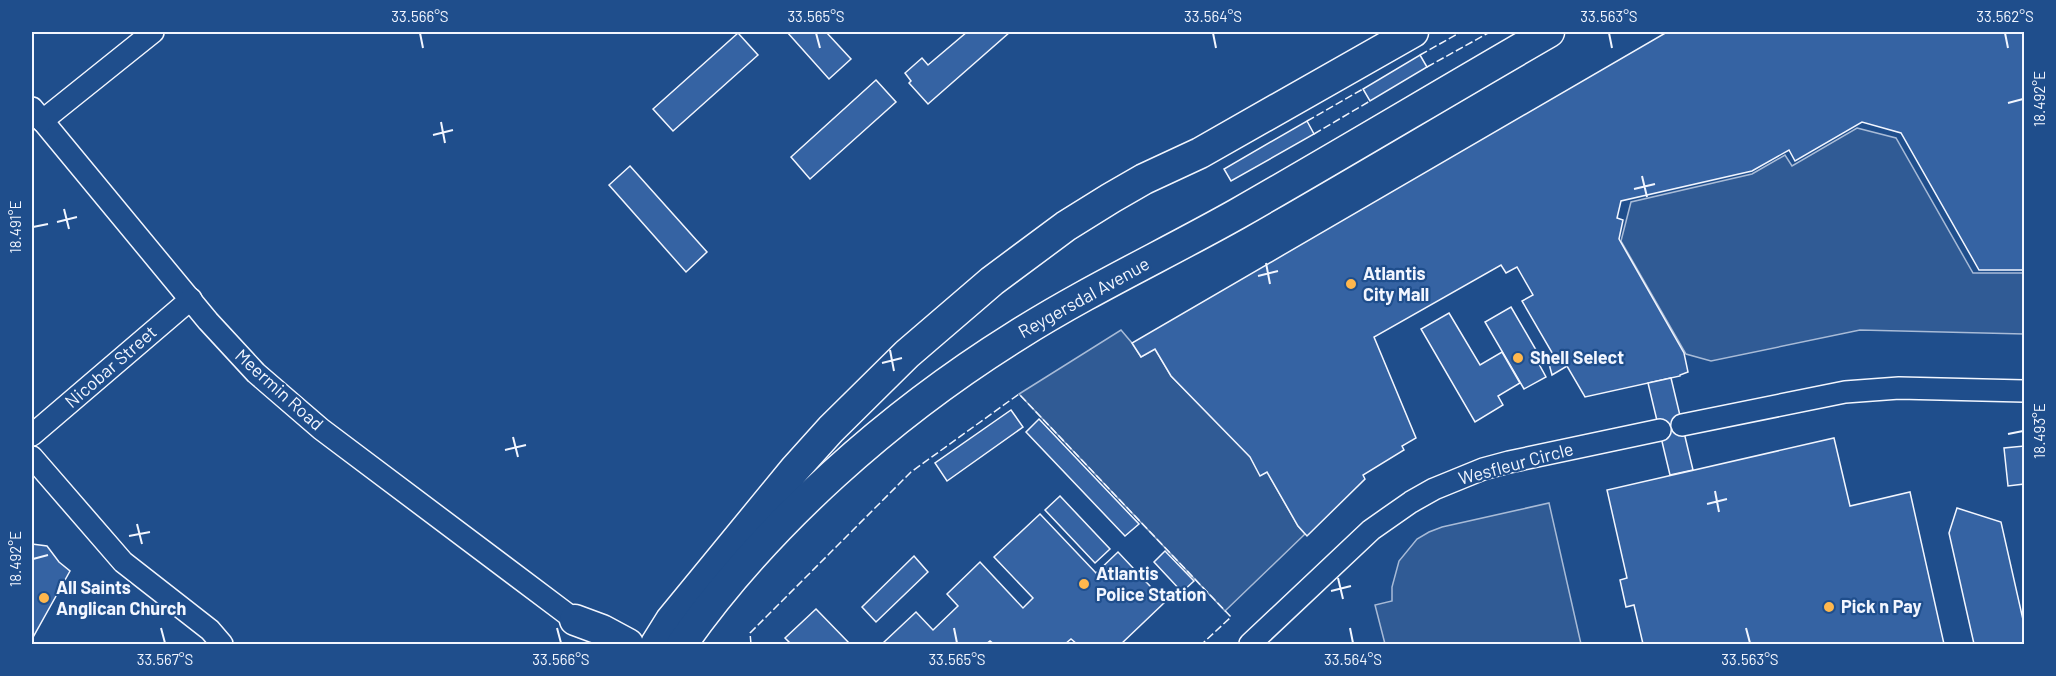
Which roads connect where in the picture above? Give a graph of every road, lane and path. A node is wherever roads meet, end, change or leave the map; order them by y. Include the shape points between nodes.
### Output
1 (153, 32) edge
2 (1413, 32) edge
3 (1549, 32) edge
4 (37, 115) edge
5 (191, 299) junction
6 (2025, 391) edge
7 (1682, 425) dead end
8 (1660, 430) dead end
9 (32, 435) edge
10 (32, 457) edge
11 (575, 620) junction
12 (222, 645) edge
13 (597, 645) edge
14 (628, 645) edge
15 (656, 645) edge
16 (682, 645) edge
17 (1250, 645) edge

1 - 4 street
2 - 15 main road via 1200,153 1111,198 992,281 907,354 831,429 671,620
3 - 16 main road, Reygersdal Avenue via 1236,215 1063,308 969,367 881,433 819,488 734,576
4 - 5 street, Meermin Road
5 - 9 street, Nicobar Street
5 - 11 street, Meermin Road via 256,373 288,402
6 - 7 street via 1873,389
8 - 17 street, Wesfleur Circle via 1509,462 1434,489 1371,530
10 - 12 street via 123,562 210,630
11 - 13 main road, Meermin Road
11 - 14 main road, Meermin Road

